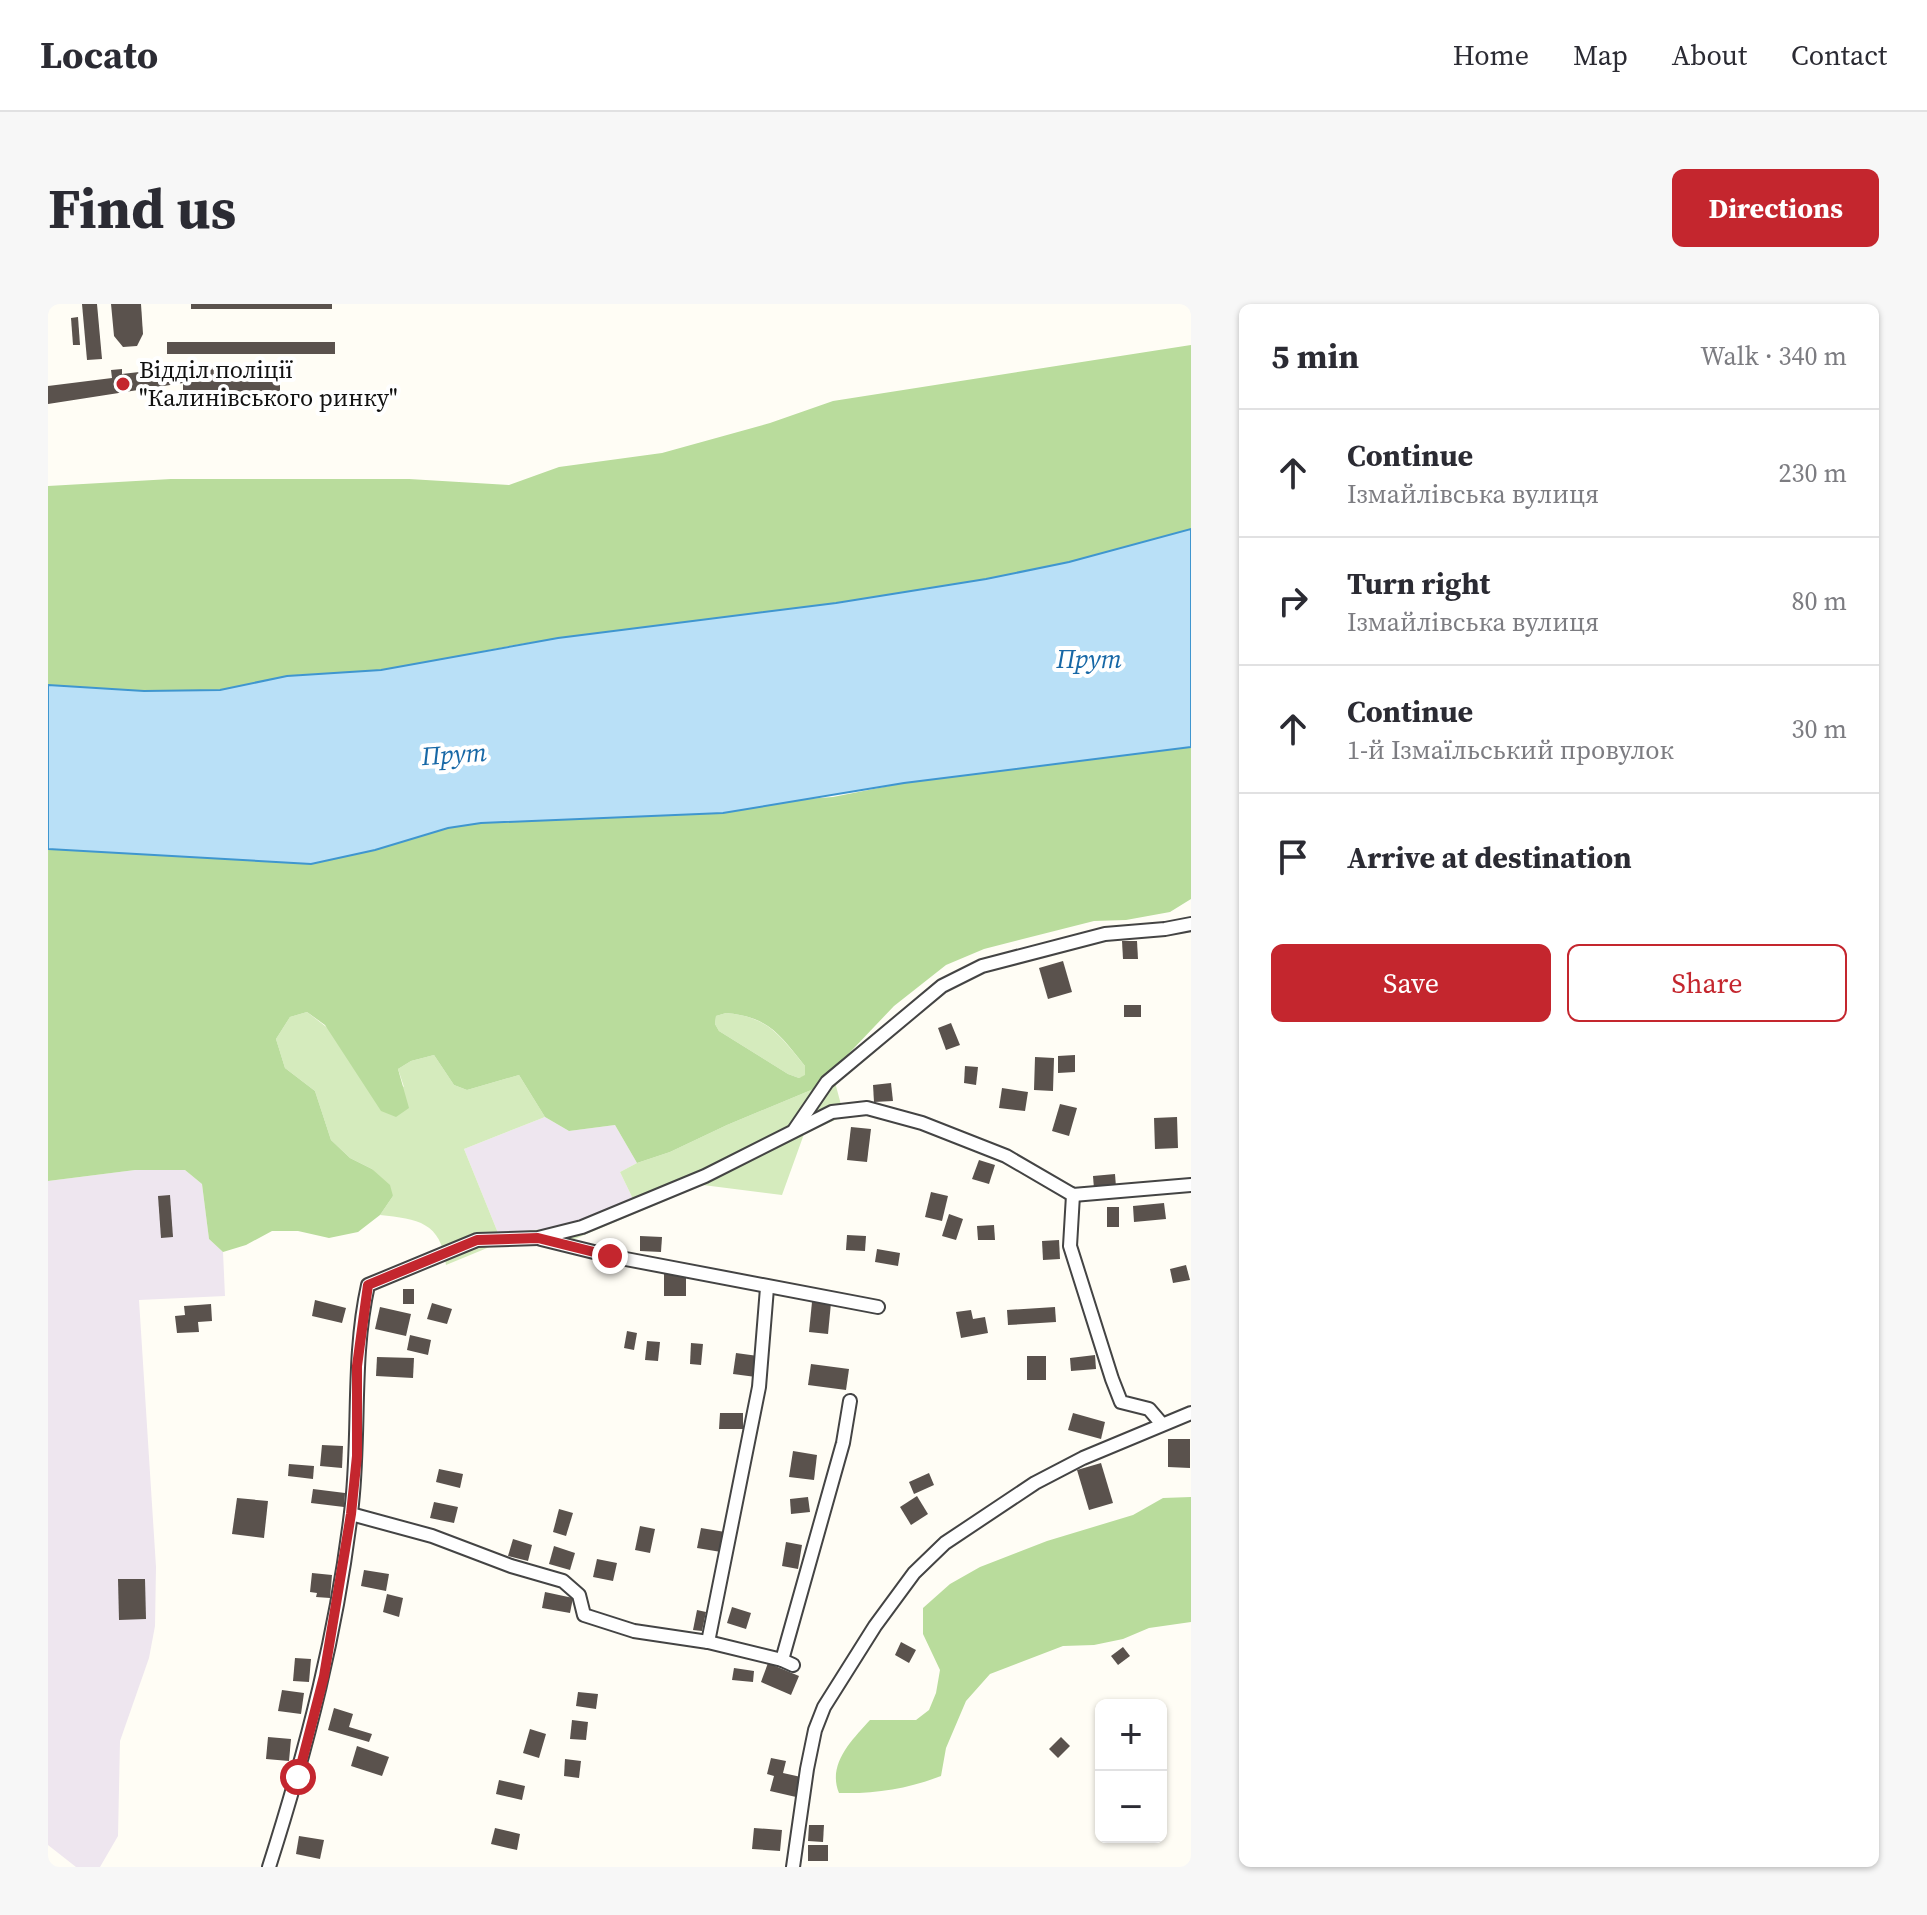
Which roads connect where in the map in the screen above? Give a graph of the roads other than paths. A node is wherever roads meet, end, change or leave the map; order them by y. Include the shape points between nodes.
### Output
1 (1191, 924) edge
2 (793, 1131) junction
3 (1191, 1185) edge
4 (1073, 1195) junction
5 (538, 1238) junction
6 (767, 1288) junction
7 (878, 1307) dead end
8 (850, 1401) dead end
9 (1191, 1413) edge
10 (1161, 1423) junction
11 (351, 1514) junction
12 (708, 1642) junction
13 (269, 1867) edge
14 (793, 1867) edge

1 - 2 street via 1105,934 982,966 942,986 827,1082
2 - 4 street via 832,1112 867,1108 1006,1156
2 - 5 street via 705,1176 582,1227
3 - 4 street
4 - 10 street via 1070,1246 1112,1379 1121,1402 1149,1409
5 - 6 street
5 - 11 street via 477,1240 368,1285 357,1366
6 - 7 street
6 - 12 street via 759,1387
8 - 12 street via 788,1662
9 - 10 street
10 - 14 street via 1035,1483 945,1543 914,1573 824,1707 807,1769
11 - 12 street via 563,1581 579,1595 584,1615 634,1631
11 - 13 street via 324,1676

